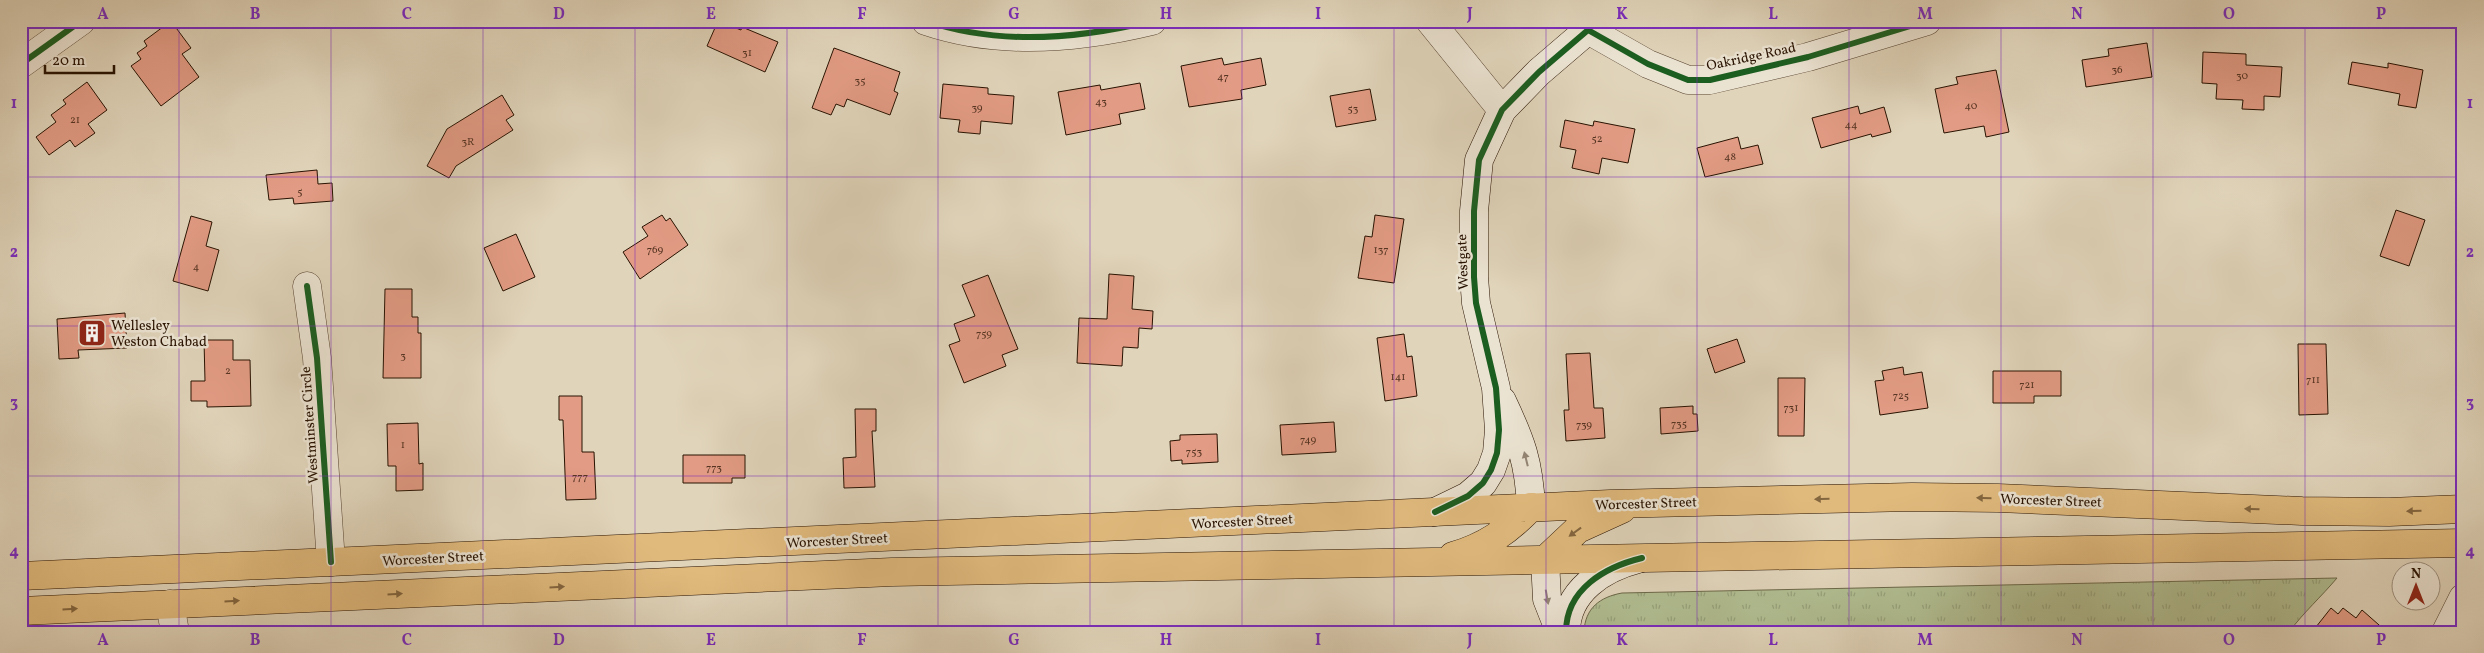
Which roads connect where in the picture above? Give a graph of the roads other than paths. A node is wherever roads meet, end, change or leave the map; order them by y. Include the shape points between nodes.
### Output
1 (81, 21) edge
2 (926, 21) edge
3 (1152, 21) edge
4 (1430, 21) edge
5 (1927, 21) edge
6 (1590, 25) edge
7 (21, 64) edge
8 (1502, 110) junction
9 (307, 286) dead end
10 (1496, 388) junction
11 (1653, 503) junction
12 (1531, 507) junction
13 (2463, 509) edge
14 (1435, 512) junction
15 (2463, 543) edge
16 (1642, 558) junction
17 (1545, 560) junction
18 (331, 562) junction
19 (1412, 564) junction
20 (21, 576) edge
21 (2463, 598) edge
22 (170, 604) junction
23 (21, 611) edge
24 (175, 632) edge
25 (1560, 632) edge
26 (1566, 632) edge
27 (2446, 632) edge

1 - 7 street
2 - 3 street via 950,30 996,37 1050,37
4 - 8 street
5 - 6 street, Oakridge Road via 1808,56 1710,80 1688,80 1648,64
6 - 8 street, Westgate
8 - 10 street, Westgate via 1479,160 1473,246 1476,303
9 - 18 street, Westminster Circle via 317,358
12 -> 10 street, Westgate via 1525,452
10 - 14 street, Westgate via 1499,430 1497,453 1491,470 1483,483 1468,496
11 - 12 highway, Worcester Street
13 -> 11 highway, Worcester Street via 2311,511 1912,497
11 -> 17 highway via 1619,510 1590,522 1566,538
12 - 14 highway, Worcester Street
12 - 19 highway via 1485,545 1454,556
14 - 18 highway, Worcester Street
15 - 16 highway
16 - 17 highway
16 - 26 street via 1612,568 1588,584 1572,604
17 - 19 highway
17 -> 25 street via 1547,599
18 - 20 highway, Worcester Street
22 -> 19 highway via 884,573
21 - 27 street
23 -> 22 highway
22 - 24 street

